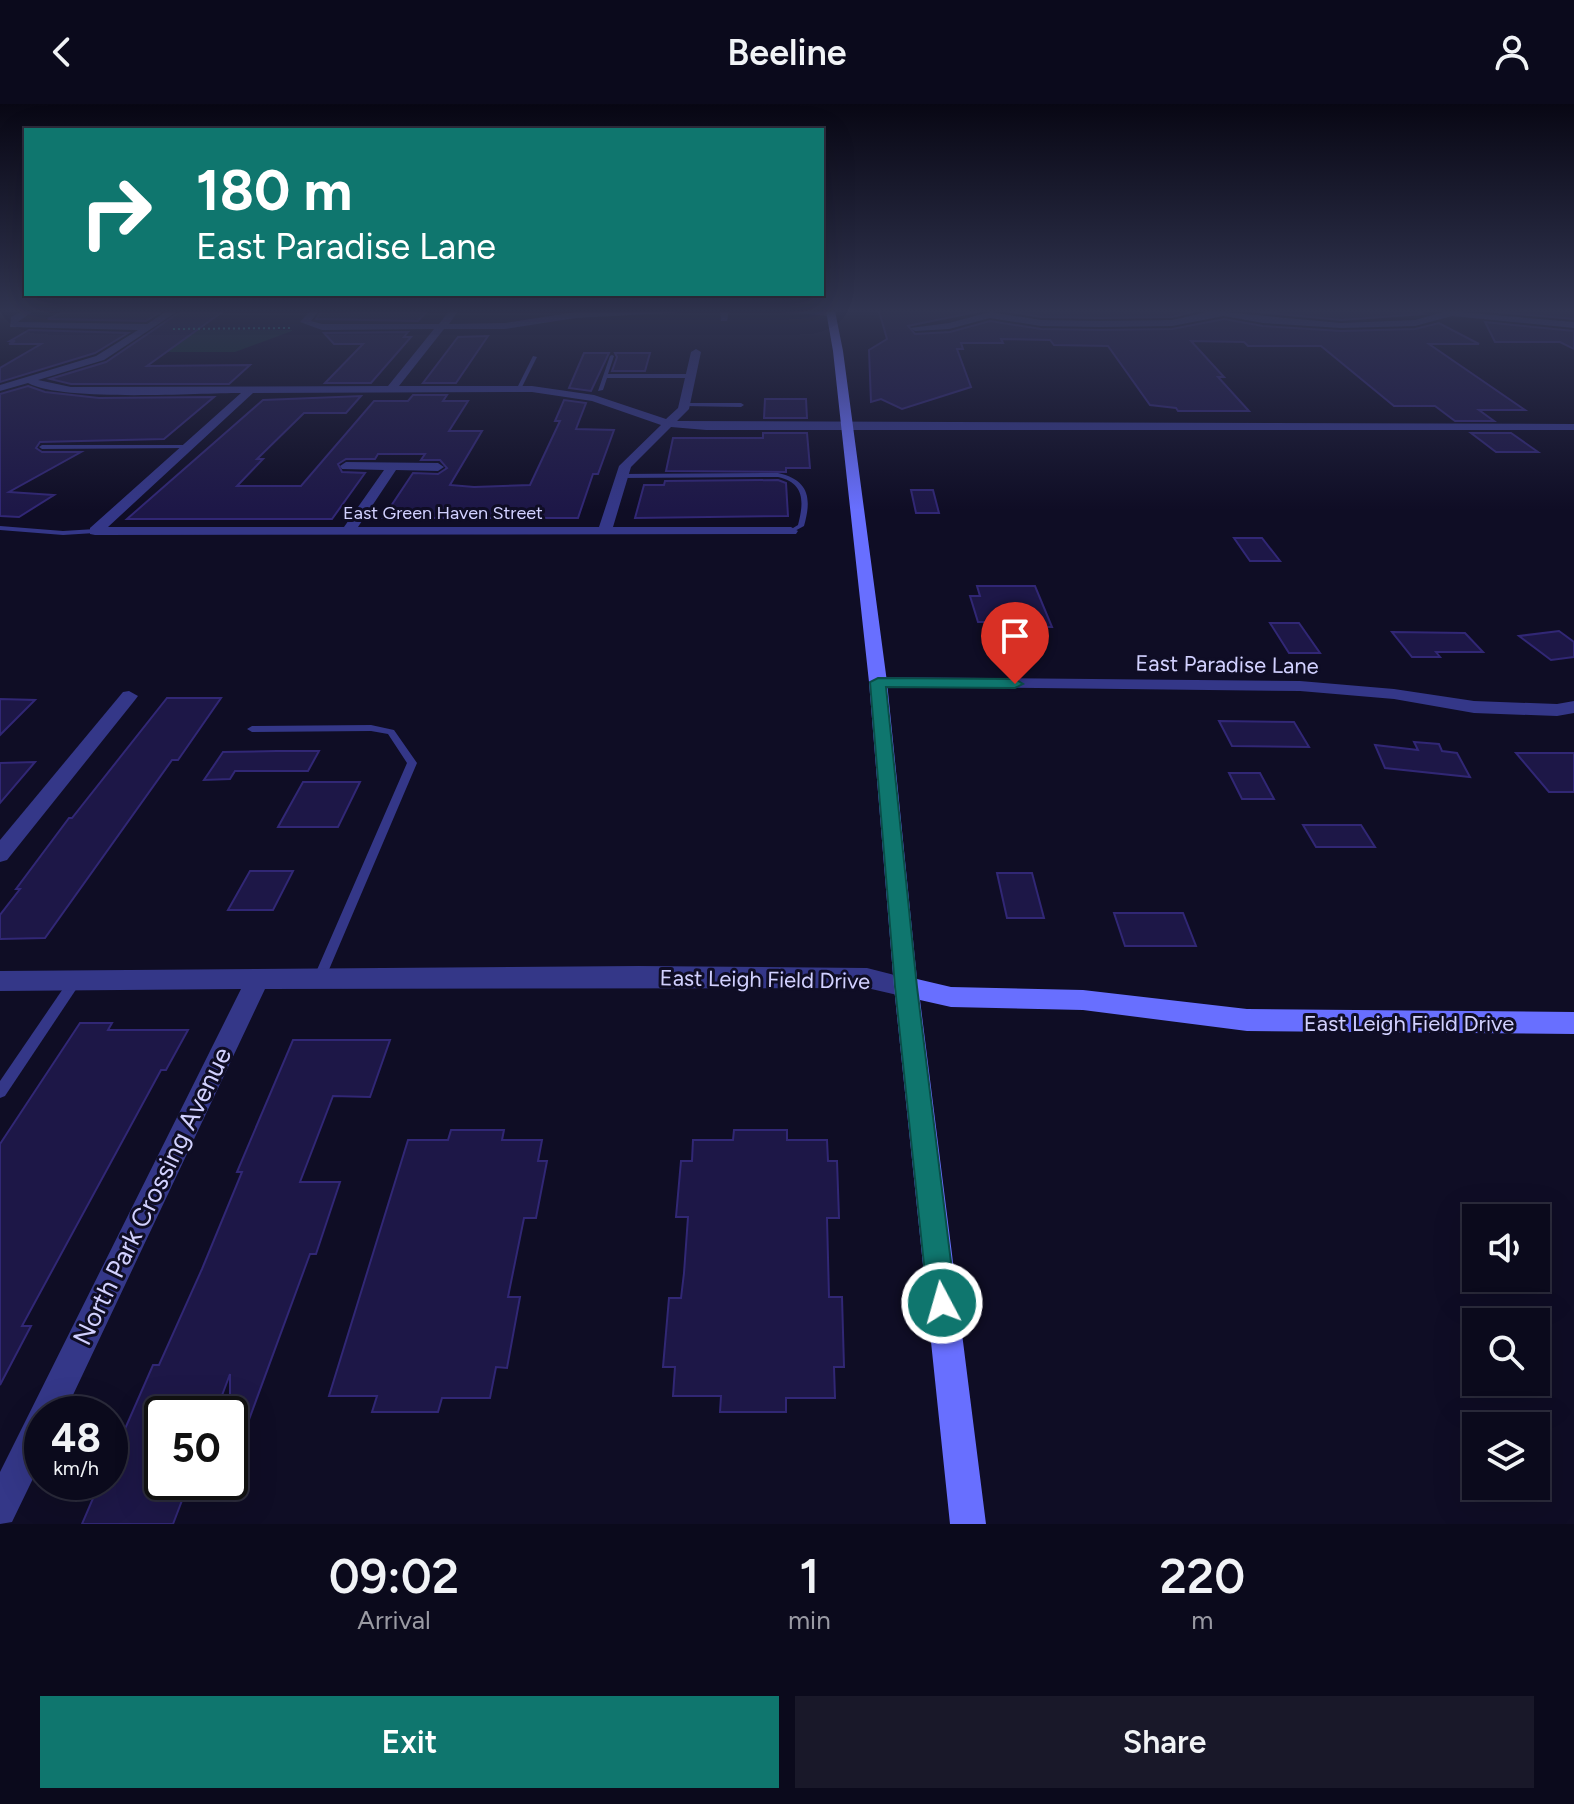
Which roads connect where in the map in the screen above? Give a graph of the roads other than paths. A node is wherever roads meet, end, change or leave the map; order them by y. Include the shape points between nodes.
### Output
1 (39, 377) edge
2 (400, 377) edge
3 (524, 377) edge
4 (605, 377) edge
5 (690, 377) edge
6 (841, 377) edge
7 (30, 380) junction
8 (0, 388) edge
9 (391, 389) junction
10 (518, 389) junction
11 (250, 390) junction
12 (600, 390) dead end
13 (684, 404) junction
14 (741, 405) dead end
15 (670, 424) junction
16 (846, 427) junction
17 (1574, 427) edge
18 (42, 447) dead end
19 (188, 447) junction
20 (346, 466) dead end
21 (392, 467) junction
22 (438, 467) dead end
23 (620, 476) junction
24 (0, 528) edge
25 (95, 531) junction
26 (348, 531) junction
27 (605, 531) junction
28 (791, 531) joint
29 (878, 682) junction
30 (129, 696) dead end
31 (1574, 707) edge
32 (252, 729) dead end
33 (0, 854) edge
34 (258, 979) junction
35 (319, 979) junction
36 (0, 981) edge
37 (75, 981) junction
38 (906, 987) junction
39 (1574, 1023) edge
40 (0, 1092) edge
41 (56, 1396) edge
42 (24, 1460) edge
43 (0, 1510) edge
44 (968, 1524) edge

1 - 7 street
2 - 9 street
3 - 10 lane
4 - 12 lane
5 - 13 street
6 - 16 main road
7 - 8 street
7 - 11 street via 57,390
9 - 10 street
9 - 11 street
10 - 15 street via 594,398
11 - 19 street
13 - 14 lane
13 - 15 street
15 - 16 street
15 - 23 street via 636,453
16 - 17 street
16 - 29 main road
18 - 19 lane
19 - 25 street
20 - 21 street
21 - 22 street
21 - 26 street
23 - 27 street
23 - 28 lane via 795,479 803,487 803,522
24 - 25 lane
25 - 26 street, East Green Haven Street
26 - 27 street, East Green Haven Street
27 - 28 street, East Green Haven Street
29 - 31 street, East Paradise Lane via 1300,686 1474,707
29 - 38 main road
30 - 33 street
32 - 35 lane via 391,732 412,763
34 - 35 street, East Leigh Field Drive
34 - 37 street, East Leigh Field Drive
34 - 41 street, North Park Crossing Avenue
35 - 38 street, East Leigh Field Drive via 867,978
36 - 37 street, East Leigh Field Drive
37 - 40 lane
38 - 39 main road, East Leigh Field Drive via 951,997 1083,1000 1247,1020
38 - 44 main road
42 - 43 street

